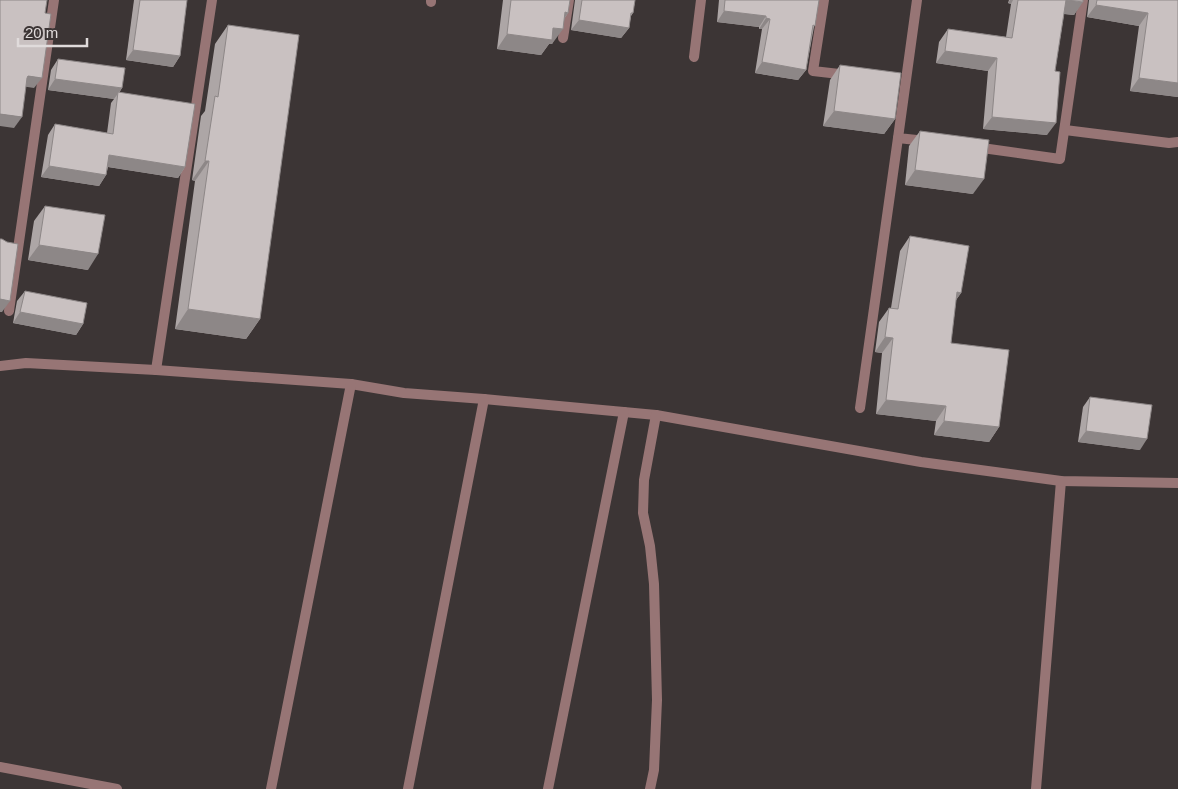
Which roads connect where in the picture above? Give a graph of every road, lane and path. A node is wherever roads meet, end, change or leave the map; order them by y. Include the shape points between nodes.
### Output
1 (54, 0) edge
2 (212, 0) edge
3 (569, 0) edge
4 (701, 0) edge
5 (824, 0) edge
6 (917, 0) edge
7 (1083, 0) edge
8 (564, 38) edge
9 (694, 57) dead end
10 (859, 77) edge
11 (1065, 130) junction
12 (898, 138) junction
13 (935, 142) edge
14 (1178, 142) edge
15 (963, 146) edge
16 (9, 311) edge
17 (0, 366) edge
18 (156, 370) junction
19 (351, 384) junction
20 (484, 398) junction
21 (860, 408) dead end
22 (624, 412) junction
23 (656, 415) junction
24 (1178, 483) edge
25 (1061, 484) junction
26 (0, 768) edge
27 (117, 789) edge
28 (271, 789) edge
29 (408, 789) edge
30 (548, 789) edge
31 (650, 789) edge
32 (1036, 789) edge

1 - 16 street via 13,249
2 - 18 street
3 - 8 street
4 - 9 street
5 - 10 street via 813,71
6 - 12 street via 901,83
7 - 11 street
11 - 14 street
11 - 15 street via 1060,159
12 - 13 street
12 - 21 street
17 - 18 street via 26,363
18 - 19 street
19 - 20 street via 404,393
19 - 28 street
20 - 22 street
20 - 29 street
22 - 23 street
22 - 30 street
23 - 25 street
23 - 31 street via 644,480 643,513 654,584 657,700
24 - 25 street
25 - 32 street
26 - 27 street

